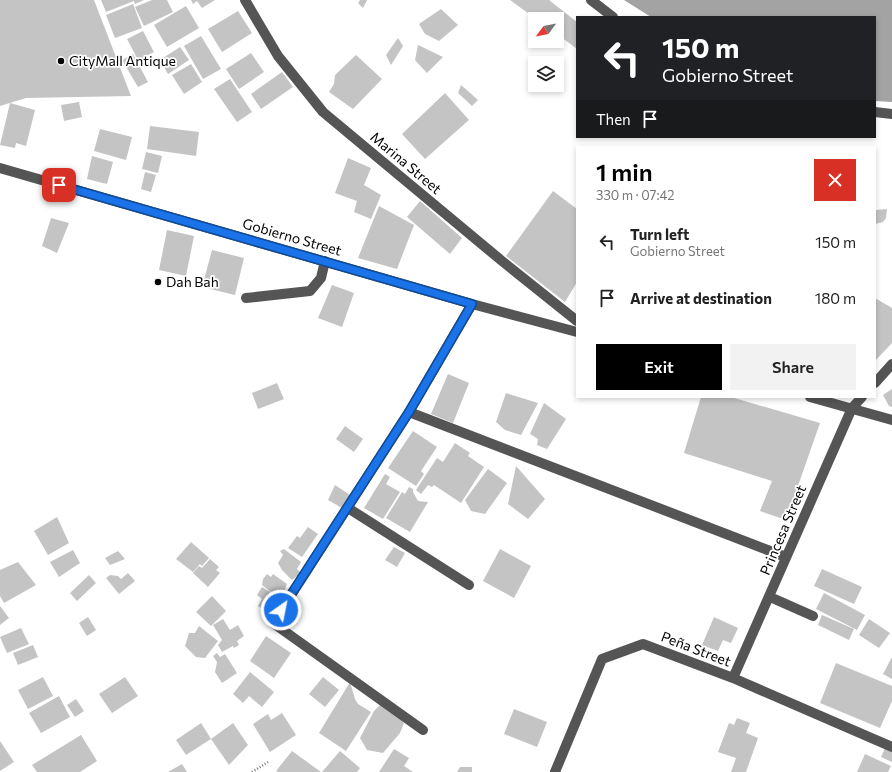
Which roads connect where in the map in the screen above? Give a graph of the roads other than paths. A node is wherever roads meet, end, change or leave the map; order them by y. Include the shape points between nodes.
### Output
1 (245, 0) edge
2 (591, 0) edge
3 (612, 16) edge
4 (876, 112) edge
5 (892, 114) edge
6 (0, 168) edge
7 (325, 261) junction
8 (246, 298) dead end
9 (472, 304) junction
10 (576, 320) edge
11 (576, 332) edge
12 (892, 364) edge
13 (876, 382) edge
14 (814, 398) edge
15 (861, 398) edge
16 (852, 408) junction
17 (409, 412) junction
18 (892, 420) edge
19 (348, 508) junction
20 (786, 557) junction
21 (469, 585) dead end
22 (770, 597) junction
23 (813, 616) dead end
24 (733, 678) junction
25 (423, 730) dead end
26 (892, 747) edge
27 (554, 772) edge

1 - 10 street, Marina Street via 278,56 323,112
2 - 3 street
4 - 5 street
6 - 7 street, Gobierno Street
7 - 8 street via 321,278 310,291
7 - 9 street, Gobierno Street
9 - 11 street, Gobierno Street
9 - 17 street
12 - 13 street
14 - 16 street
15 - 16 street, Princesa Street
16 - 18 street
16 - 20 street, Princesa Street
17 - 19 street
17 - 20 street
19 - 21 street
19 - 25 street via 273,623
20 - 22 street, Princesa Street
22 - 23 street
22 - 24 street, Princesa Street
24 - 26 street, Peña Street
24 - 27 street, Peña Street via 643,644 602,659

